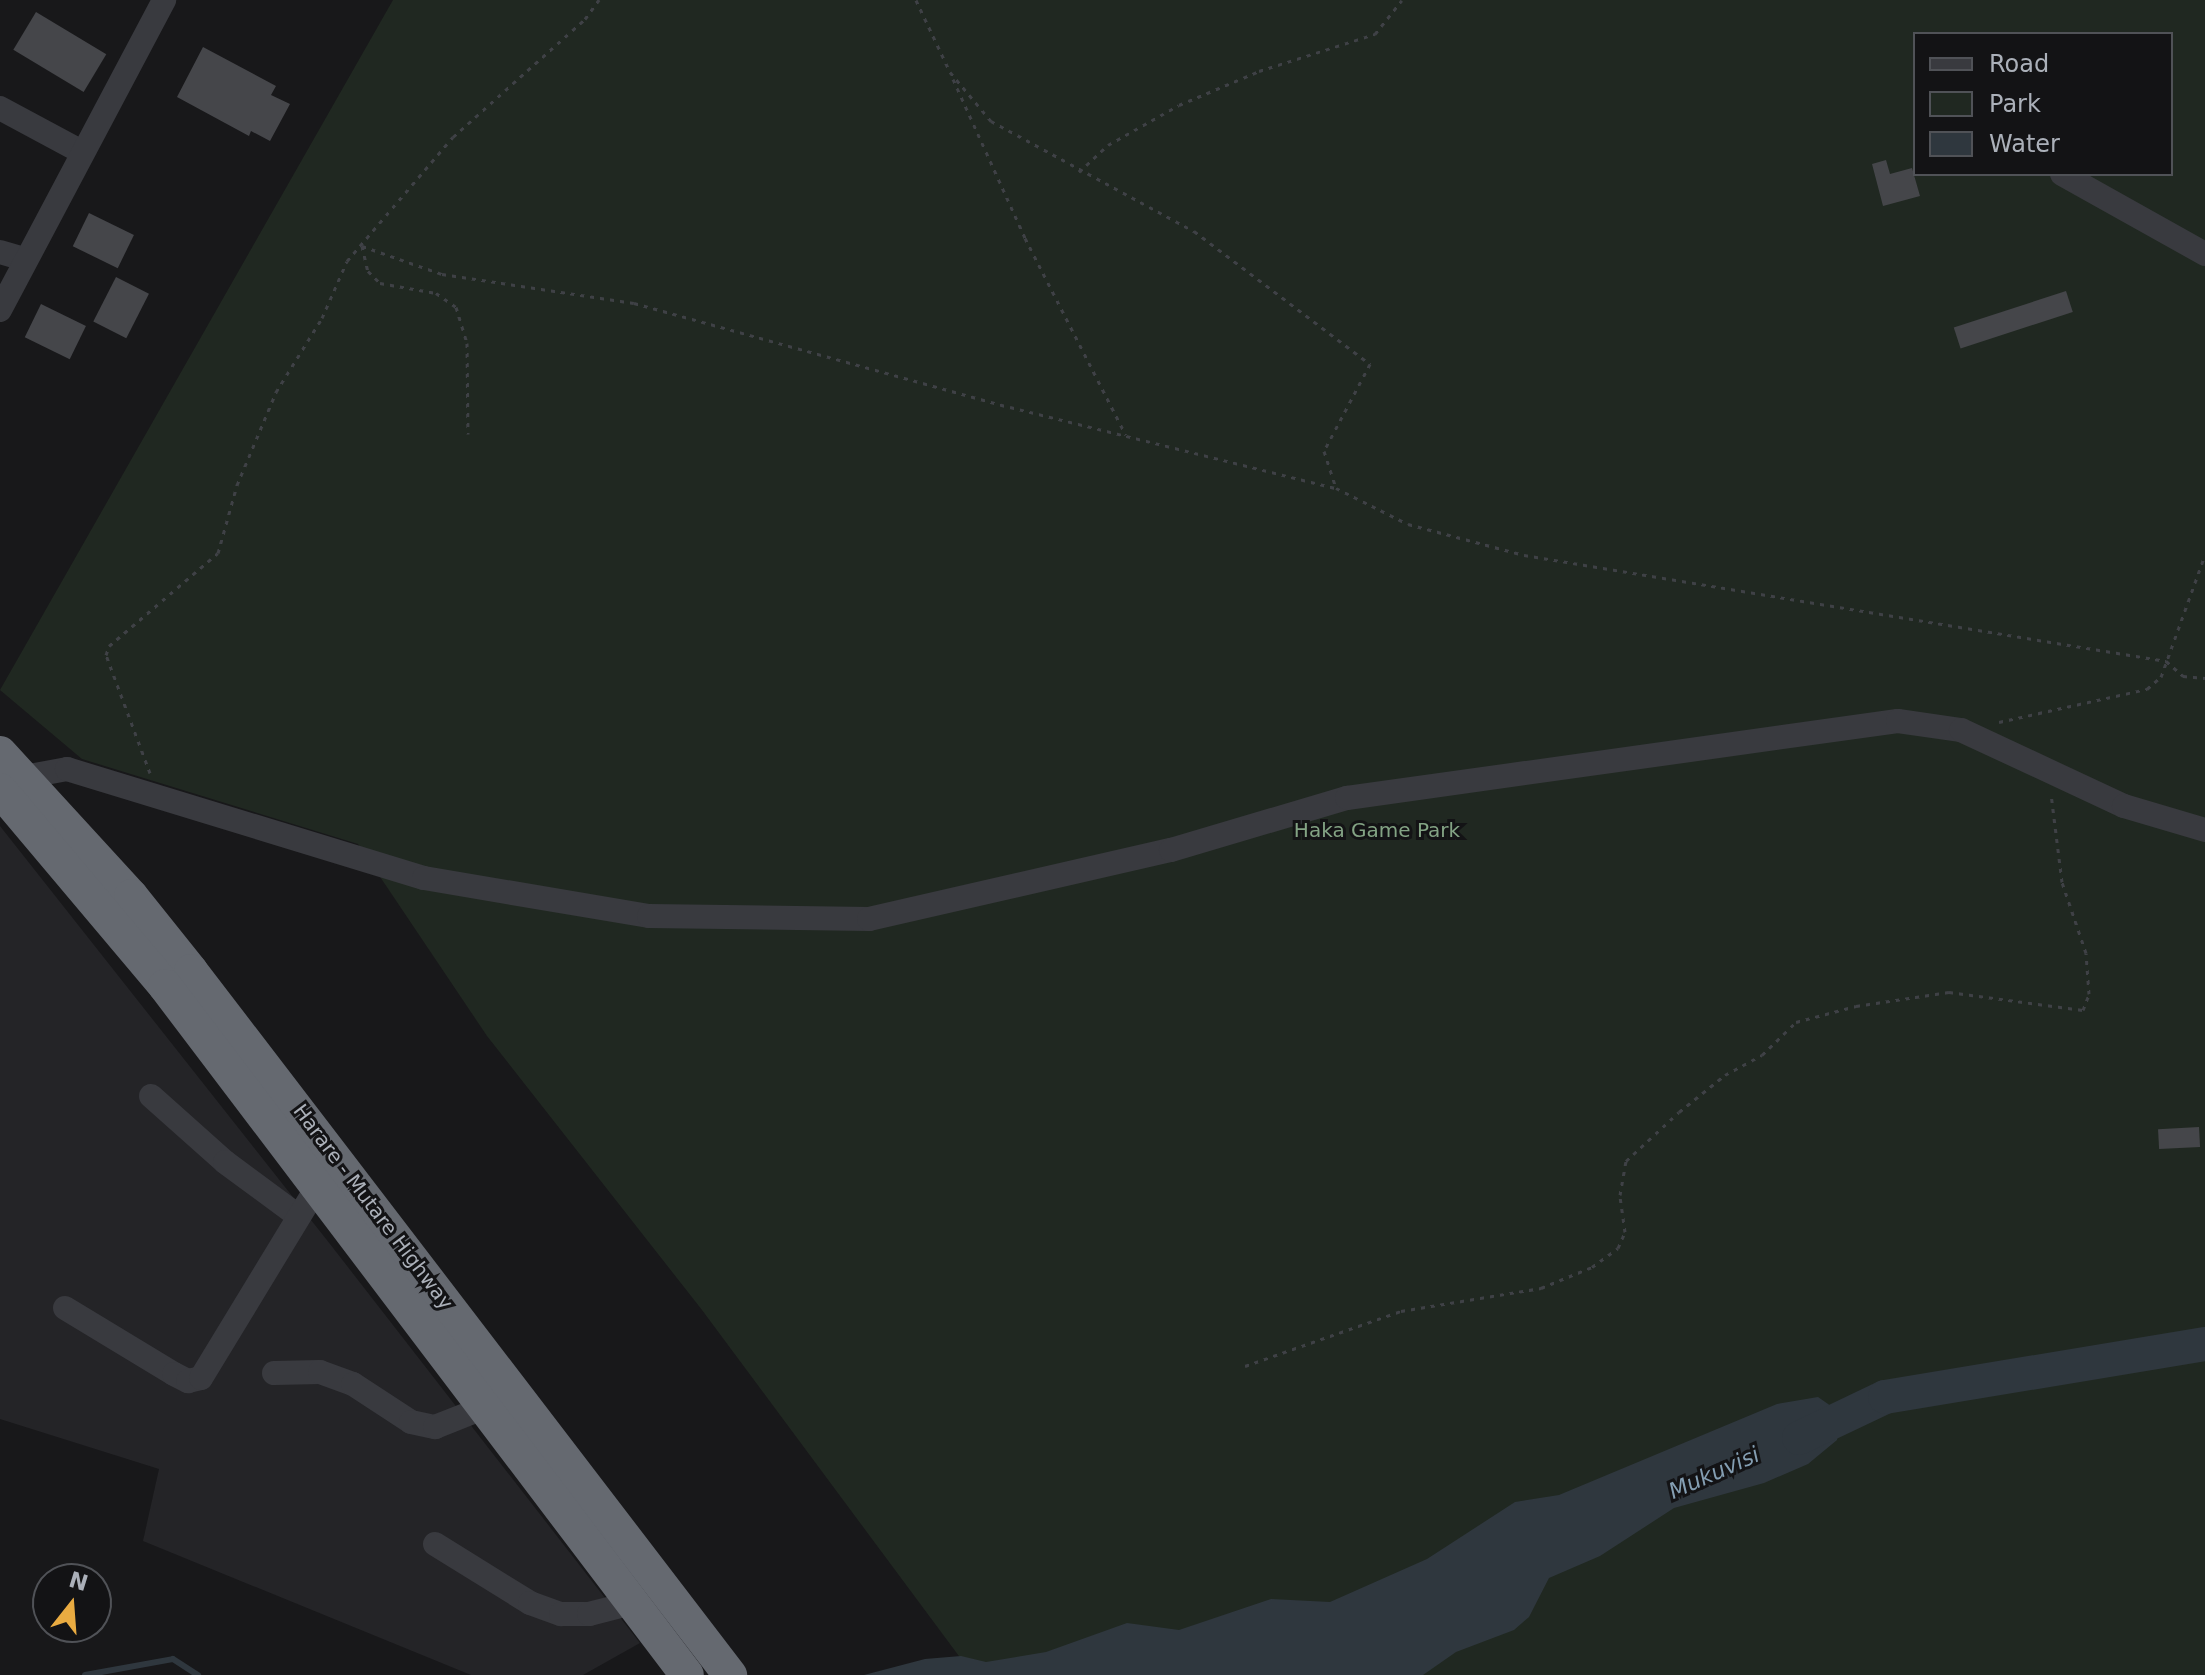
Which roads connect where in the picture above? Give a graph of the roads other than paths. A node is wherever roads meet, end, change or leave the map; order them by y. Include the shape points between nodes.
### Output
1 (164, 0) edge
2 (0, 108) edge
3 (80, 151) junction
4 (2066, 176) edge
5 (0, 252) edge
6 (2205, 254) edge
7 (25, 259) junction
8 (0, 310) edge
9 (0, 753) edge
10 (12, 784) edge
11 (2205, 830) edge
12 (151, 1096) dead end
13 (317, 1187) junction
14 (297, 1215) junction
15 (65, 1308) dead end
16 (274, 1373) dead end
17 (483, 1408) junction
18 (435, 1544) dead end
19 (632, 1603) junction
20 (687, 1675) edge
21 (730, 1675) edge

1 - 3 lane
2 - 3 lane
3 - 7 lane
4 - 6 lane
5 - 7 lane
7 - 8 lane
9 - 10 highway, Harare - Mutare Highway
10 - 11 lane via 67,769 439,880 649,916 869,919 1171,850 1347,798 1898,721 1961,730 2137,811
10 - 13 highway, Harare - Mutare Highway
10 - 21 highway, Harare - Mutare Highway via 131,896
12 - 14 lane via 225,1162
13 - 14 lane
13 - 17 highway, Harare - Mutare Highway
14 - 15 lane via 201,1378 188,1381 174,1374
16 - 17 lane via 320,1372 353,1384 411,1422 435,1427
17 - 19 highway, Harare - Mutare Highway
18 - 19 lane via 530,1603 561,1614 589,1614
19 - 20 highway, Harare - Mutare Highway

